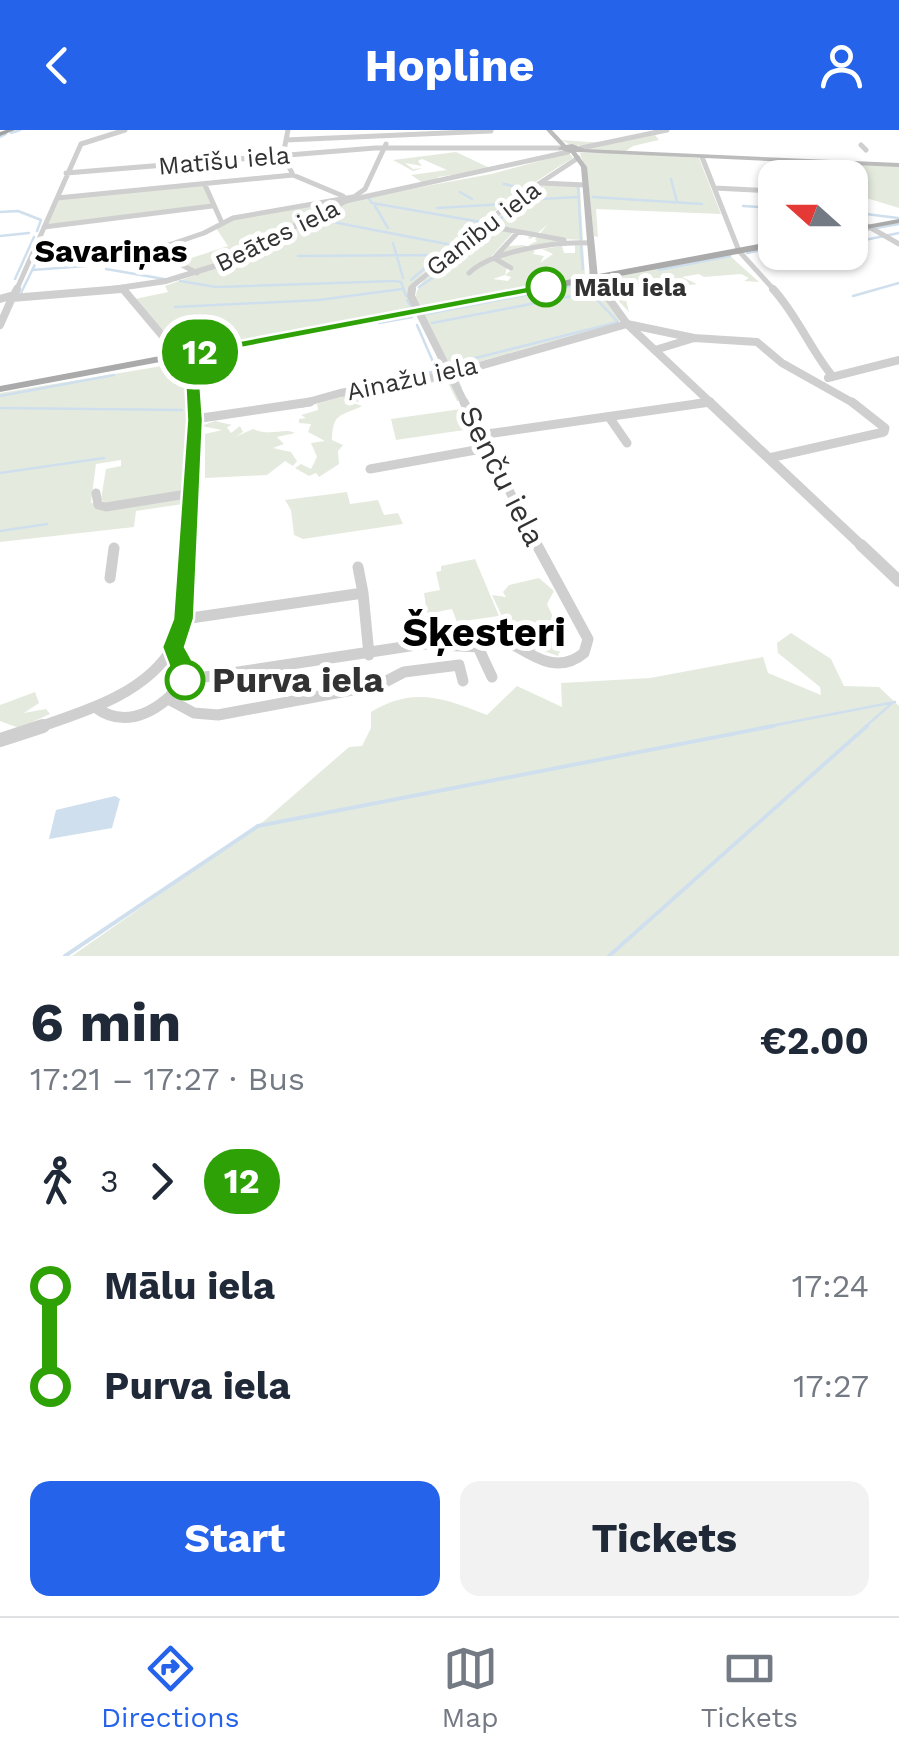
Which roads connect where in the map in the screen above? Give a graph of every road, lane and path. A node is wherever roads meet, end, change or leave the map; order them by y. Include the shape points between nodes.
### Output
1 (12, 130) edge
2 (126, 130) edge
3 (288, 130) edge
4 (335, 130) edge
5 (490, 130) edge
6 (549, 130) edge
7 (667, 130) edge
8 (385, 133) edge
9 (0, 134) edge
10 (334, 138) junction
11 (286, 140) junction
12 (500, 144) junction
13 (469, 145) junction
14 (600, 149) junction
15 (386, 150) junction
16 (572, 150) junction
17 (474, 152) dead end
18 (284, 155) junction
19 (702, 156) junction
20 (899, 165) edge
21 (66, 173) junction
22 (292, 175) junction
23 (540, 182) junction
24 (204, 185) junction
25 (585, 185) junction
26 (714, 188) junction
27 (758, 190) edge
28 (354, 197) junction
29 (58, 198) junction
30 (212, 206) junction
31 (899, 221) edge
32 (222, 223) junction
33 (868, 224) edge
34 (482, 225) junction
35 (544, 226) dead end
36 (873, 226) junction
37 (44, 227) junction
38 (868, 227) edge
39 (518, 232) junction
40 (536, 234) junction
41 (569, 242) junction
42 (590, 243) junction
43 (899, 244) edge
44 (758, 247) edge
45 (534, 250) junction
46 (739, 251) junction
47 (494, 257) junction
48 (511, 268) dead end
49 (197, 273) junction
50 (470, 273) dead end
51 (594, 278) junction
52 (123, 289) junction
53 (12, 298) junction
54 (0, 299) edge
55 (418, 311) junction
56 (627, 324) junction
57 (0, 325) edge
58 (694, 338) junction
59 (656, 350) junction
60 (180, 356) junction
61 (899, 360) edge
62 (451, 374) junction
63 (833, 376) junction
64 (817, 380) junction
65 (0, 389) edge
66 (710, 402) junction
67 (609, 416) junction
68 (195, 420) junction
69 (480, 435) junction
70 (627, 443) dead end
71 (487, 448) junction
72 (770, 458) junction
73 (370, 469) dead end
74 (96, 493) dead end
75 (193, 493) junction
76 (114, 548) dead end
77 (358, 567) dead end
78 (110, 578) dead end
79 (899, 582) edge
80 (363, 593) junction
81 (184, 619) junction
82 (423, 644) junction
83 (173, 647) junction
84 (369, 654) junction
85 (492, 677) dead end
86 (185, 680) junction
87 (463, 680) dead end
88 (168, 700) junction
89 (95, 707) junction
90 (0, 740) edge

1 - 9 highway
2 - 21 street via 83,142
3 - 11 street
4 - 10 street
5 - 8 street
5 - 12 street
6 - 16 main road
7 - 14 street
8 - 10 street
8 - 15 street
10 - 11 street
11 - 18 street
12 - 13 street, Matīšu iela
12 - 16 street, Matīšu iela
13 - 15 street, Matīšu iela
13 - 17 street
14 - 16 main road
14 - 19 main road
15 - 18 street, Matīšu iela
15 - 28 street via 365,190
16 - 23 street, Ganību iela
16 - 25 main road via 584,167
16 - 28 street, Beātes iela
18 - 21 street, Matīšu iela
18 - 22 street
19 - 20 main road
19 - 26 street
21 - 29 street
22 - 24 street
22 - 28 street
23 - 25 street
23 - 34 street, Ganību iela
24 - 29 street
24 - 30 street
25 - 42 main road
26 - 27 street
26 - 46 street
28 - 32 street
28 - 49 street, Beātes iela
29 - 37 street
30 - 32 street
30 - 37 street
31 - 36 main road
32 - 49 street via 154,250
33 - 36 street
34 - 39 street
34 - 55 street, Ganību iela via 413,286
35 - 40 street
36 - 38 main road
36 - 43 street
37 - 53 street
39 - 40 street
39 - 47 street
40 - 41 street
40 - 45 street via 527,245
41 - 42 street
41 - 45 street
42 - 51 main road
44 - 46 main road
45 - 47 street
46 - 51 main road
46 - 63 street via 786,303 810,350
47 - 48 street
47 - 50 street
49 - 52 street, Beātes iela
51 - 55 main road
51 - 56 street
52 - 53 street, Beātes iela
52 - 60 street
53 - 54 street, Beātes iela
53 - 57 street
55 - 60 main road
55 - 62 street, Senču iela
56 - 58 street
56 - 59 street
56 - 62 street, Ainažu iela
58 - 59 street
58 - 64 street via 757,342
59 - 66 street
60 - 65 main road
60 - 68 street via 192,378
61 - 63 street
62 - 68 street, Ainažu iela via 291,408
62 - 69 street, Senču iela
63 - 64 street
64 - 72 street via 885,428
66 - 67 street
66 - 72 street
67 - 69 street
67 - 70 street
68 - 75 street
69 - 71 street, Senču iela
71 - 73 street
71 - 82 street, Senču iela via 588,639 584,653 553,662 530,658 478,631 438,635
72 - 79 street
74 - 75 street via 106,507
75 - 81 street
76 - 78 street
77 - 80 street
80 - 81 street
80 - 84 street
81 - 83 street
82 - 84 street
82 - 85 street via 478,647
83 - 86 street
83 - 89 street
84 - 86 street
86 - 88 street
87 - 88 street via 459,665 404,672 379,685 218,714 194,713
88 - 89 street via 130,720 103,716
89 - 90 street

